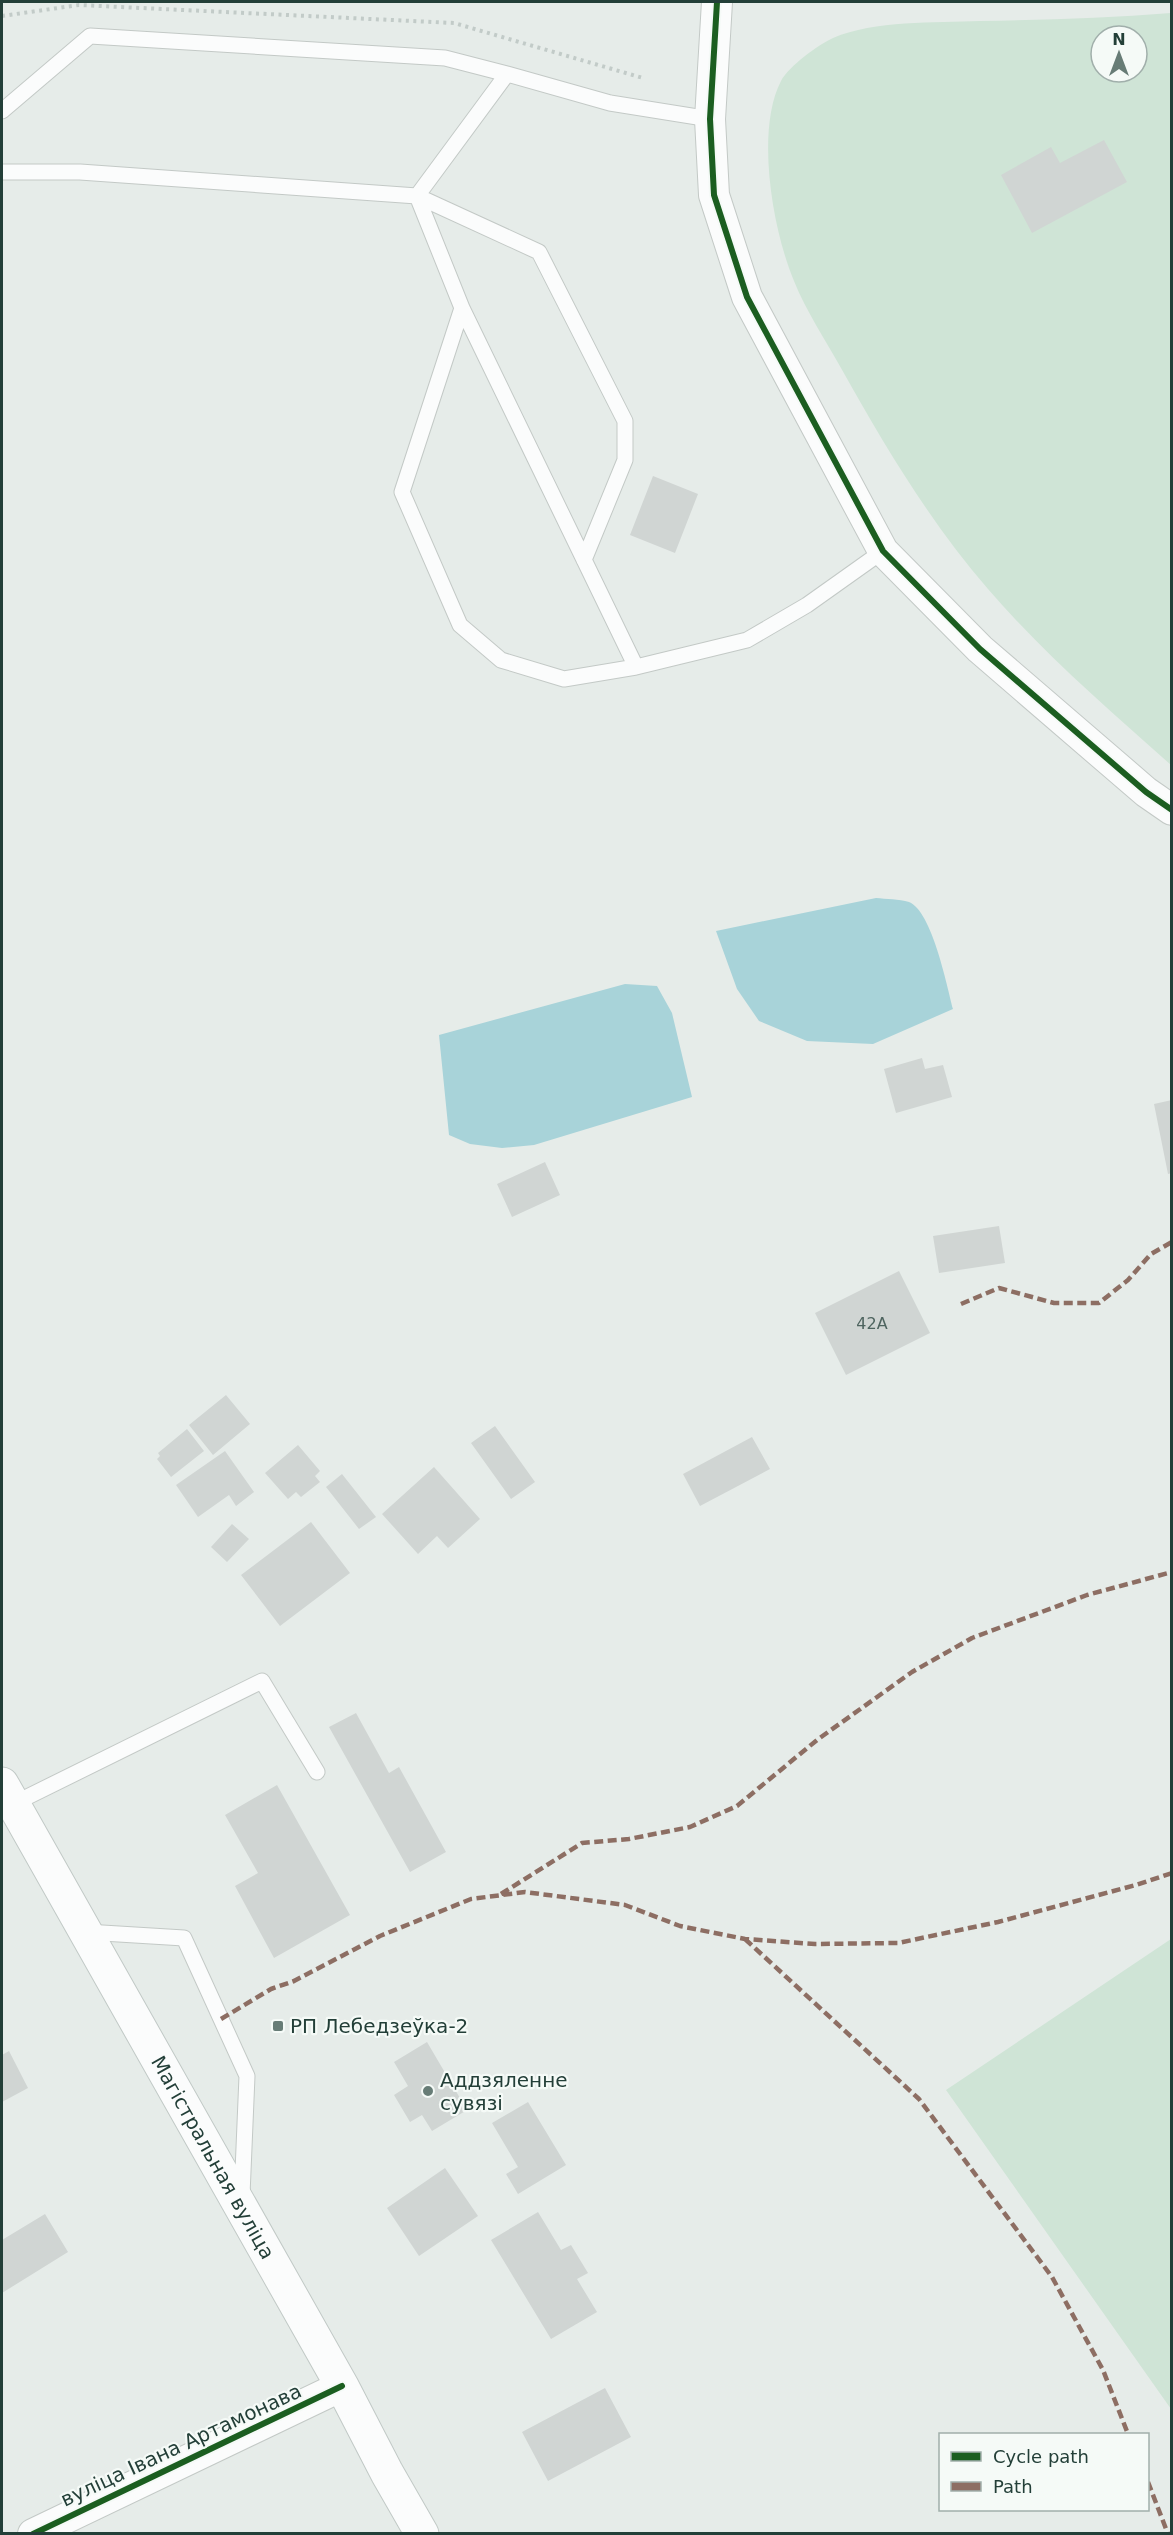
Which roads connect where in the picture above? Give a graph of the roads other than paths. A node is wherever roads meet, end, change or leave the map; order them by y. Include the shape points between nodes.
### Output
1 (717, 2) edge
2 (507, 74) junction
3 (2, 111) edge
4 (710, 119) junction
5 (2, 172) edge
6 (417, 196) junction
7 (462, 308) junction
8 (883, 551) junction
9 (584, 560) junction
10 (636, 667) junction
11 (1172, 810) edge
12 (317, 1772) dead end
13 (7, 1794) edge
14 (83, 1932) junction
15 (241, 2208) junction
16 (342, 2386) junction
17 (33, 2534) edge
18 (422, 2534) edge

1 - 4 street
2 - 3 lane via 445,58 90,36
2 - 4 lane via 610,103
2 - 6 lane
4 - 8 street via 714,195 747,297
5 - 6 lane via 80,172
6 - 7 lane
6 - 9 lane via 539,252 625,421 625,460
7 - 9 lane
7 - 10 lane via 402,492 460,624 501,660 564,679
8 - 10 lane via 807,605 747,640
8 - 11 street via 980,649
9 - 10 lane
12 - 13 lane via 262,1681
13 - 14 main road, Магістральная вуліца
14 - 15 main road, Магістральная вуліца
14 - 15 lane via 184,1938 248,2076
15 - 16 main road, Магістральная вуліца
16 - 17 street, вуліца Івана Артамонава
16 - 18 main road, Магістральная вуліца

